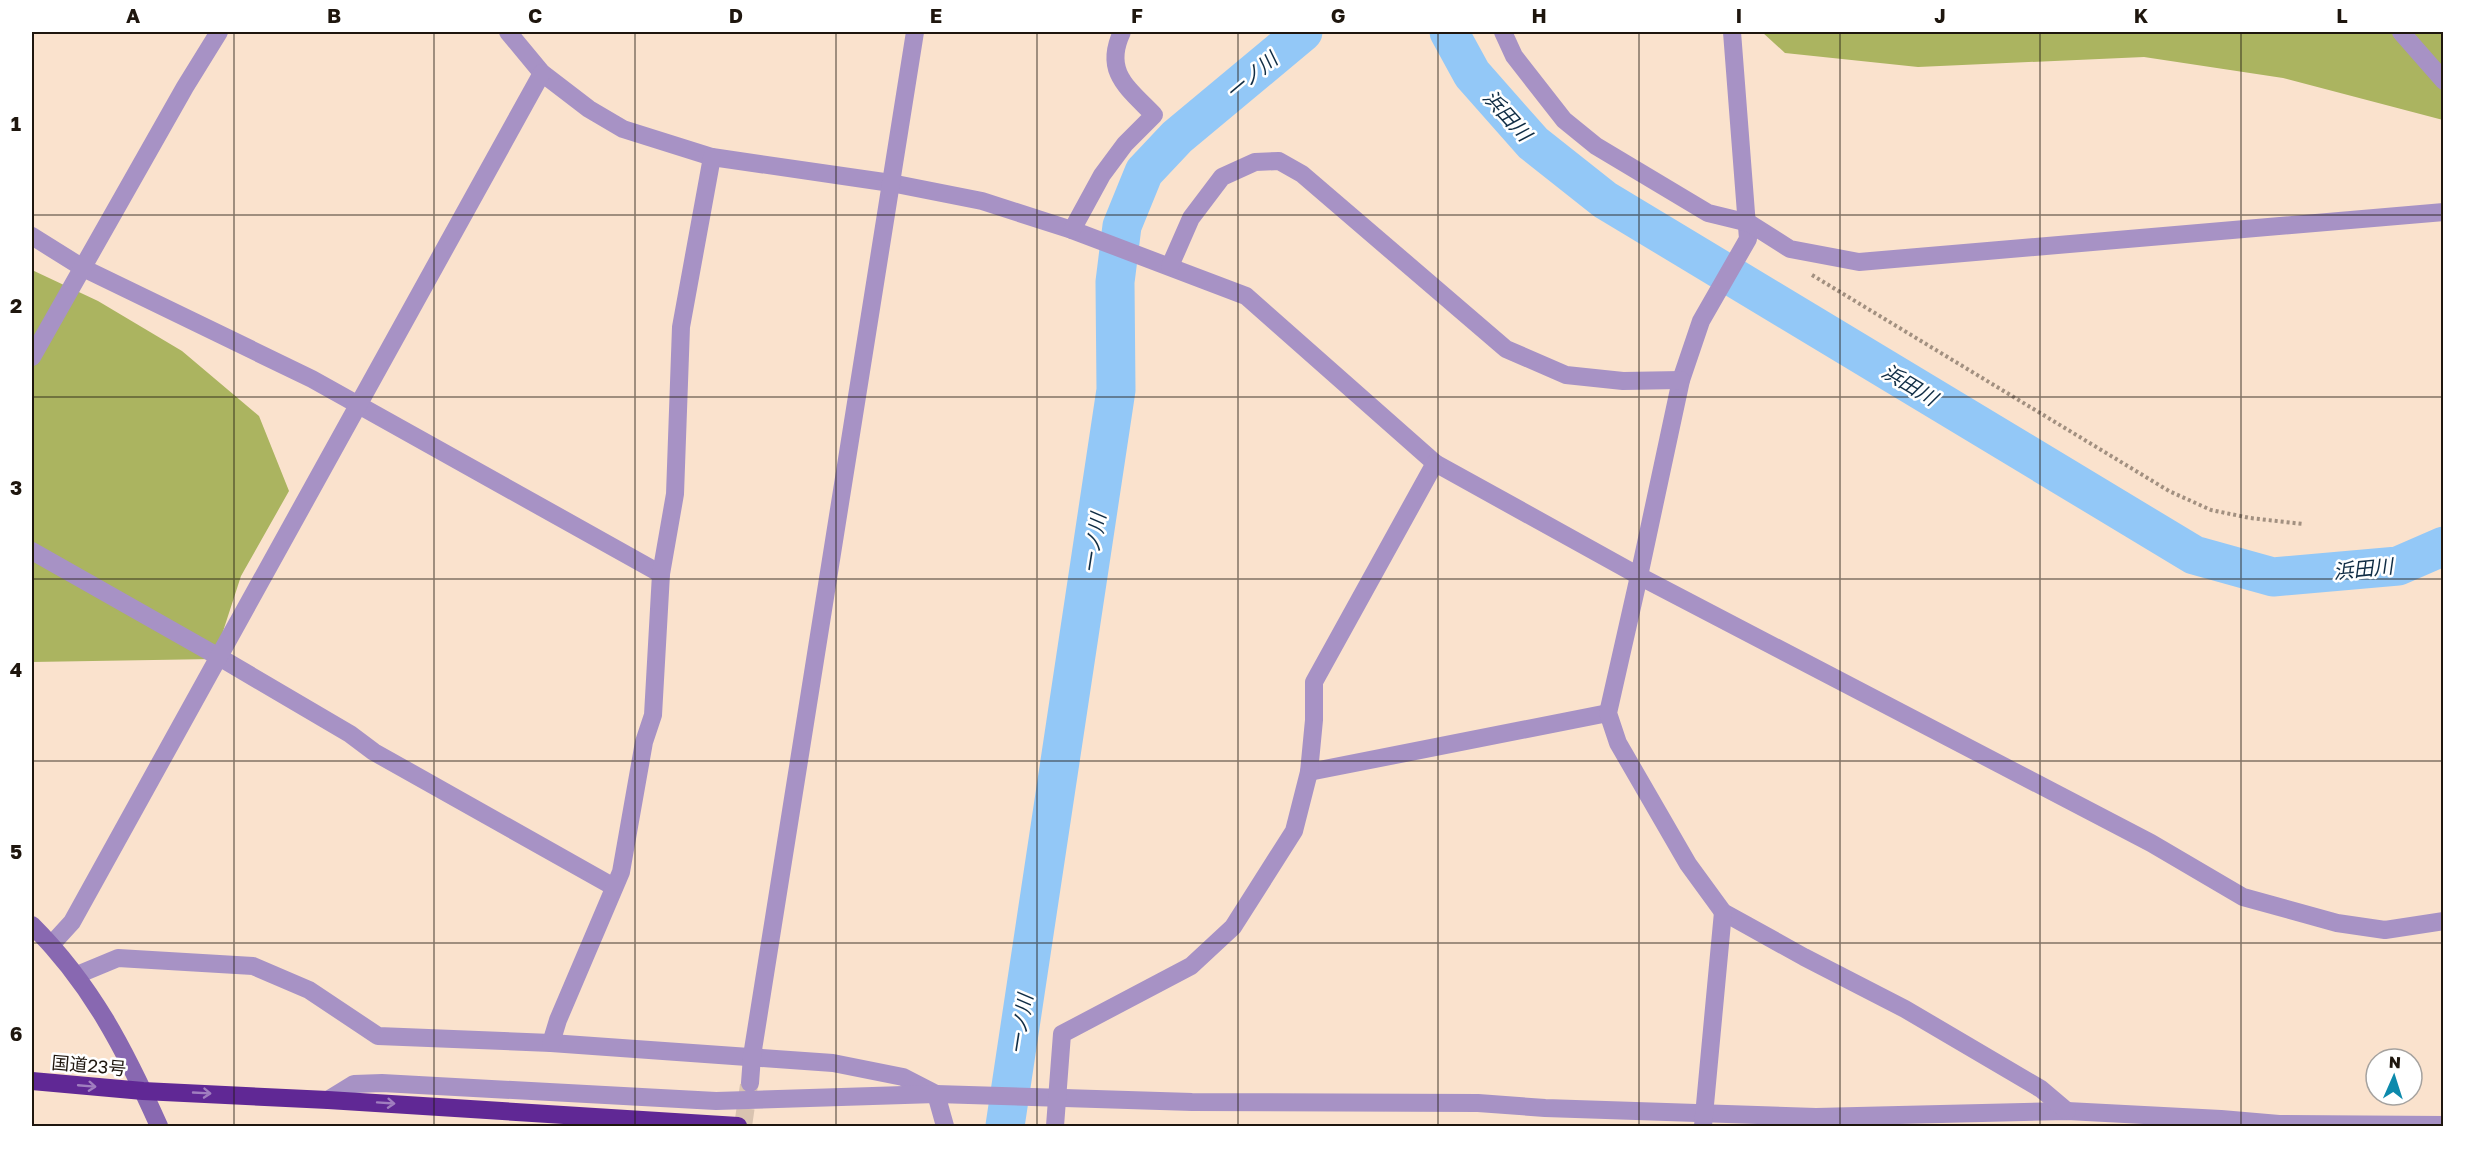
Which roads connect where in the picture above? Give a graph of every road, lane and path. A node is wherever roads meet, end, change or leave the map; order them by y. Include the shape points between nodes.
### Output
1 (219, 32) edge
2 (508, 32) edge
3 (915, 32) edge
4 (1122, 32) edge
5 (1503, 32) edge
6 (1732, 32) edge
7 (2401, 32) edge
8 (542, 73) junction
9 (2444, 81) edge
10 (712, 157) junction
11 (891, 183) junction
12 (2444, 212) edge
13 (1075, 231) junction
14 (1748, 231) junction
15 (32, 236) edge
16 (1162, 263) junction
17 (83, 268) junction
18 (1810, 273) dead end
19 (32, 357) edge
20 (1681, 380) junction
21 (358, 405) junction
22 (1435, 463) junction
23 (2303, 524) dead end
24 (32, 550) edge
25 (661, 574) junction
26 (1639, 576) junction
27 (219, 657) junction
28 (1608, 714) junction
29 (1309, 772) junction
30 (614, 887) junction
31 (1723, 912) junction
32 (2444, 921) edge
33 (32, 925) edge
34 (51, 945) junction
35 (77, 975) junction
36 (551, 1043) junction
37 (752, 1056) junction
38 (32, 1081) edge
39 (750, 1083) tunnel mouth
40 (143, 1091) junction
41 (936, 1094) junction
42 (1050, 1098) junction
43 (328, 1100) junction
44 (2067, 1111) junction
45 (156, 1120) edge
46 (1704, 1120) edge
47 (2444, 1125) edge
48 (738, 1126) edge
49 (945, 1126) edge
50 (1055, 1126) edge

1 - 17 street
2 - 8 street
3 - 11 street
4 - 13 street via 1114,60 1123,83 1154,115 1102,175
5 - 14 street via 1514,56 1564,120 1596,147 1708,213
6 - 14 street
7 - 9 street
8 - 10 street via 623,129
8 - 21 street
10 - 11 street
10 - 25 street via 681,327 675,494
11 - 13 street via 982,201
11 - 37 street
12 - 14 street via 1859,262 1790,249
13 - 16 street
14 - 20 street via 1701,321
15 - 17 street
16 - 20 street via 1222,177 1255,162 1279,161 1302,174 1506,349 1566,375 1623,381
16 - 22 street via 1246,296
17 - 19 street
17 - 21 street
18 - 23 path via 2169,491 2211,510
20 - 26 street
21 - 25 street
21 - 27 street
22 - 26 street
22 - 29 street via 1314,682
24 - 27 street
25 - 30 street via 653,716 644,742 621,872
26 - 28 street
26 - 32 street via 2151,843 2243,897 2337,923 2385,930
27 - 30 street via 374,752
27 - 34 street via 72,922
28 - 29 street
28 - 31 street via 1624,753 1688,864
29 - 42 street via 1294,831 1233,927 1191,966 1062,1034
30 - 36 street
31 - 44 street via 1915,1015 2042,1089
31 - 46 street
33 - 34 street
34 - 35 street
35 - 36 street via 118,958 253,966 309,990 378,1036
35 - 40 street via 97,1004
36 - 37 street
37 - 39 street
37 - 41 street via 833,1063 903,1077
38 -> 40 highway, 国道23号
40 -> 43 highway, 国道23号
40 - 45 street
41 - 42 street
41 - 43 street via 716,1101 382,1083 354,1084
41 - 49 street
42 - 46 street via 1478,1103
42 - 50 street
43 -> 48 highway, 国道23号
44 - 46 street
44 - 47 street via 2280,1124

